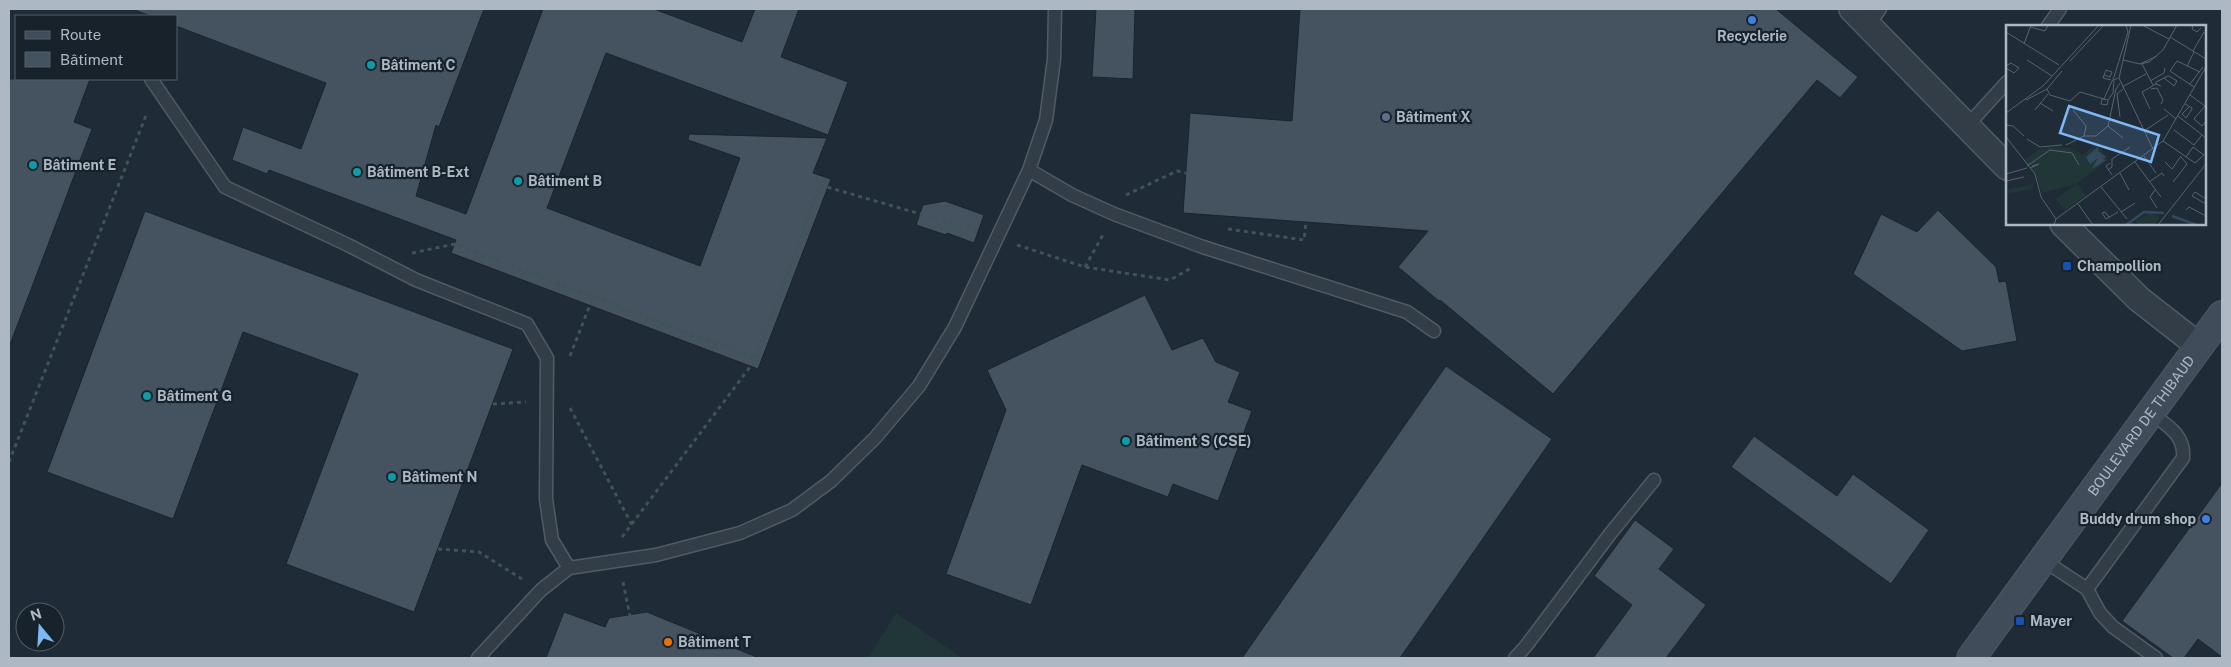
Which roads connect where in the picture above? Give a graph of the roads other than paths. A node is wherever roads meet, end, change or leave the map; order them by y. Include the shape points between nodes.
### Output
1 (1055, 9) edge
2 (2060, 9) edge
3 (1867, 14) edge
4 (2049, 25) edge
5 (154, 83) edge
6 (2006, 83) edge
7 (1967, 126) junction
8 (2006, 166) edge
9 (1029, 170) junction
10 (2065, 225) edge
11 (2222, 315) edge
12 (1434, 331) dead end
13 (2199, 346) junction
14 (2151, 413) junction
15 (1654, 480) dead end
16 (2043, 560) junction
17 (568, 568) junction
18 (2086, 589) junction
19 (478, 658) edge
20 (1515, 658) edge
21 (1971, 658) edge
22 (2156, 658) edge

1 - 9 lane via 1054,59 1046,120
2 - 4 lane
3 - 7 street
5 - 17 lane via 225,187 416,280 527,324 547,358 546,499 552,540
6 - 7 lane
7 - 8 street
9 - 12 lane via 1089,203 1203,248 1407,312
9 - 17 lane via 955,328 919,386 875,438 831,481 792,510 740,533 656,555
10 - 13 street via 2138,300
11 - 13 street, BOULEVARD DE THIBAUD
13 - 14 street, BOULEVARD DE THIBAUD
14 - 16 street, BOULEVARD DE THIBAUD
14 - 18 lane via 2180,436 2184,447 2182,458
15 - 20 lane
16 - 18 lane
16 - 21 street, BOULEVARD DE THIBAUD
17 - 19 lane via 541,590
18 - 22 lane via 2113,627

